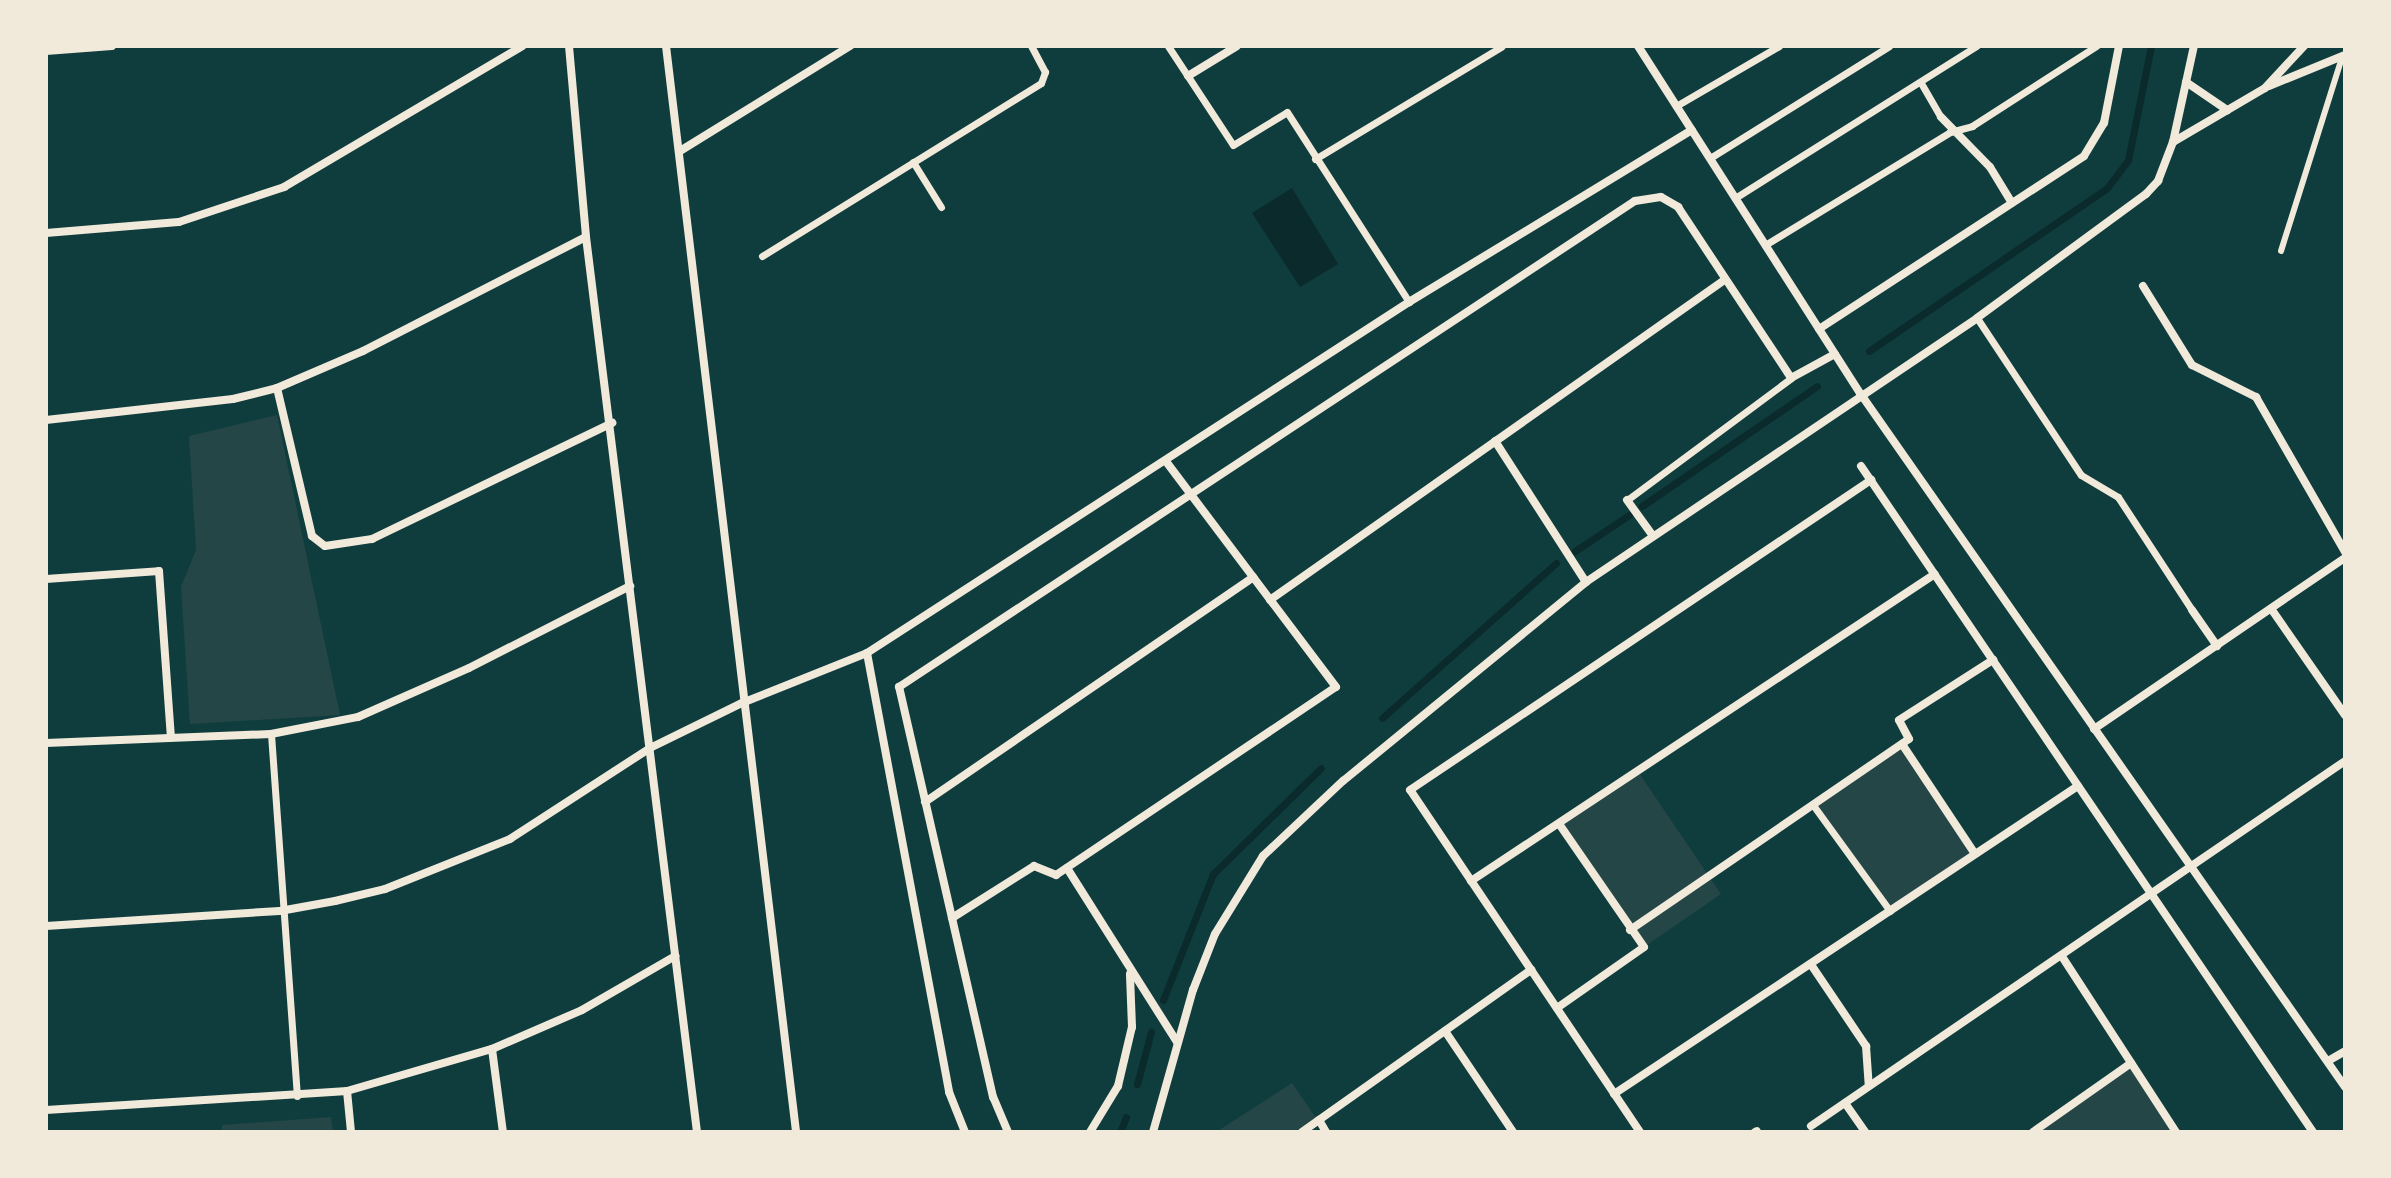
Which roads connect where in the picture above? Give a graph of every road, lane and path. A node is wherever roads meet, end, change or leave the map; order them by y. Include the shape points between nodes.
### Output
1 (112, 46) edge
2 (522, 46) edge
3 (569, 46) edge
4 (666, 46) edge
5 (850, 46) edge
6 (1031, 46) edge
7 (1168, 46) edge
8 (1237, 46) edge
9 (1502, 46) edge
10 (1638, 46) edge
11 (1779, 46) edge
12 (1889, 46) edge
13 (1976, 46) edge
14 (2096, 46) edge
15 (2119, 46) edge
16 (2194, 46) edge
17 (2304, 46) edge
18 (46, 51) edge
19 (2344, 56) edge
20 (1188, 76) junction
21 (2186, 82) junction
22 (1921, 83) junction
23 (2265, 88) junction
24 (1676, 106) junction
25 (2227, 110) junction
26 (1941, 117) joint
27 (1692, 130) junction
28 (1950, 132) junction
29 (2173, 142) junction
30 (680, 151) junction
31 (1710, 158) junction
32 (1315, 159) junction
33 (913, 162) junction
34 (1735, 198) junction
35 (2012, 203) junction
36 (941, 207) dead end
37 (46, 233) edge
38 (586, 237) junction
39 (1765, 245) junction
40 (2281, 251) dead end
41 (762, 256) dead end
42 (1723, 281) junction
43 (2143, 286) dead end
44 (1409, 302) junction
45 (1977, 318) junction
46 (1819, 329) junction
47 (1835, 354) junction
48 (1791, 378) junction
49 (277, 388) junction
50 (1860, 393) junction
51 (46, 420) edge
52 (612, 423) junction
53 (1495, 441) junction
54 (1166, 461) junction
55 (1861, 466) dead end
56 (1871, 480) junction
57 (1188, 493) junction
58 (1627, 500) joint
59 (1653, 536) junction
60 (2345, 552) edge
61 (2345, 558) edge
62 (1935, 574) junction
63 (1253, 577) junction
64 (46, 579) edge
65 (1586, 582) junction
66 (630, 586) junction
67 (1270, 600) junction
68 (2192, 610) joint
69 (2272, 610) junction
70 (2217, 646) junction
71 (867, 653) junction
72 (1993, 660) junction
73 (742, 703) junction
74 (2345, 715) edge
75 (2094, 729) junction
76 (271, 734) junction
77 (171, 738) junction
78 (46, 743) edge
79 (1902, 744) junction
80 (650, 748) junction
81 (2342, 763) edge
82 (2345, 774) edge
83 (2078, 786) junction
84 (925, 802) junction
85 (1813, 805) junction
86 (1559, 824) junction
87 (1975, 854) junction
88 (2190, 867) junction
89 (1067, 868) junction
90 (1471, 881) junction
91 (2150, 894) junction
92 (280, 911) junction
93 (1890, 911) junction
94 (952, 918) junction
95 (46, 926) edge
96 (1630, 930) junction
97 (675, 956) junction
98 (2063, 958) junction
99 (1812, 966) junction
100 (1531, 970) junction
101 (1130, 972) junction
102 (1557, 1008) junction
103 (1445, 1031) junction
104 (1177, 1042) junction
105 (492, 1049) junction
106 (2345, 1051) edge
107 (2328, 1061) junction
108 (2131, 1063) junction
109 (1869, 1085) junction
110 (2345, 1087) edge
111 (347, 1091) junction
112 (1614, 1094) junction
113 (297, 1096) junction
114 (1845, 1103) junction
115 (46, 1110) edge
116 (1319, 1120) junction
117 (1811, 1126) dead end
118 (1508, 1130) edge
119 (351, 1132) edge
120 (503, 1132) edge
121 (697, 1132) edge
122 (796, 1132) edge
123 (965, 1132) edge
124 (1008, 1132) edge
125 (1090, 1132) edge
126 (1153, 1132) edge
127 (1302, 1132) edge
128 (1326, 1132) edge
129 (1640, 1132) edge
130 (1865, 1132) edge
131 (2033, 1132) edge
132 (2176, 1132) edge
133 (2313, 1132) edge

1 - 18 street
2 - 37 street via 284,187 179,222
3 - 38 street
4 - 30 street
5 - 30 street
6 - 33 street via 1045,72 1041,83
7 - 20 street
8 - 20 street
9 - 32 street
10 - 24 street
11 - 24 street
12 - 31 street
13 - 22 street
14 - 28 street via 1972,126
15 - 35 street via 2099,135 2084,156
16 - 21 street
17 - 23 street
19 - 23 street
19 - 40 lane
20 - 32 street via 1233,145 1287,112
21 - 25 street
21 - 29 street
22 - 26 street
22 - 34 street
23 - 25 street
24 - 27 street
25 - 29 street
26 - 28 street
27 - 31 street
27 - 44 street
28 - 35 street via 1990,167
28 - 39 street
29 - 45 street via 2158,181 2146,194
30 - 73 street
31 - 34 street
32 - 44 street
33 - 36 street
33 - 41 street
34 - 39 street
35 - 46 street
38 - 49 street via 363,351
38 - 52 street
39 - 46 street
42 - 48 street
42 - 53 street
42 - 57 street via 1678,207 1661,197 1635,201
43 - 60 street via 2192,365 2256,397
44 - 54 street
45 - 50 street
45 - 68 street via 2081,475 2118,497
46 - 47 street
47 - 48 street
47 - 50 street
48 - 58 street
49 - 51 street via 233,399
49 - 52 street via 312,536 325,546 372,539
50 - 59 street
50 - 75 street
52 - 66 street
53 - 65 street
53 - 67 street
54 - 57 street
54 - 71 street
55 - 56 street
56 - 62 street
56 - 90 street via 1410,790
57 - 63 street
57 - 84 street via 899,687
58 - 59 street
59 - 65 street
61 - 69 street
62 - 72 street
62 - 86 street
63 - 67 street
63 - 84 street
64 - 77 street via 159,571
65 - 104 street via 1343,781 1263,856 1215,934
66 - 76 street via 469,668 358,717
66 - 80 street
67 - 89 street via 1336,687
68 - 70 street
69 - 70 street
69 - 74 street
70 - 75 street
71 - 73 street
71 - 123 street via 949,1092
72 - 79 street via 1899,720 1909,739
72 - 83 street
73 - 80 street
73 - 122 street
75 - 88 street
76 - 77 street
76 - 92 street
77 - 78 street
79 - 85 street
79 - 87 street
80 - 92 street via 510,839 385,889
80 - 97 street
81 - 82 street
81 - 88 street
83 - 87 street
83 - 91 street
84 - 94 street
85 - 93 street
85 - 96 street
86 - 90 street
86 - 96 street
87 - 93 street
88 - 91 street
88 - 107 street
89 - 94 street via 1056,875 1034,866
89 - 101 street
90 - 100 street
91 - 98 street
91 - 133 street
92 - 95 street
92 - 113 street
93 - 99 street
94 - 124 street via 993,1097
96 - 102 street via 1644,947
97 - 105 street via 582,1010
97 - 121 street
98 - 108 street
98 - 109 street
99 - 109 street via 1866,1046
99 - 112 street
100 - 102 street
100 - 103 street
101 - 104 street
101 - 125 street via 1132,1027 1118,1086
102 - 112 street
103 - 116 street
103 - 118 street
104 - 126 street
105 - 111 street
105 - 120 street
106 - 107 street
107 - 110 street
108 - 131 street
108 - 132 street
109 - 114 street
111 - 113 street
111 - 119 street
112 - 129 street
113 - 115 street
114 - 117 street
114 - 130 street
116 - 127 street
116 - 128 street

